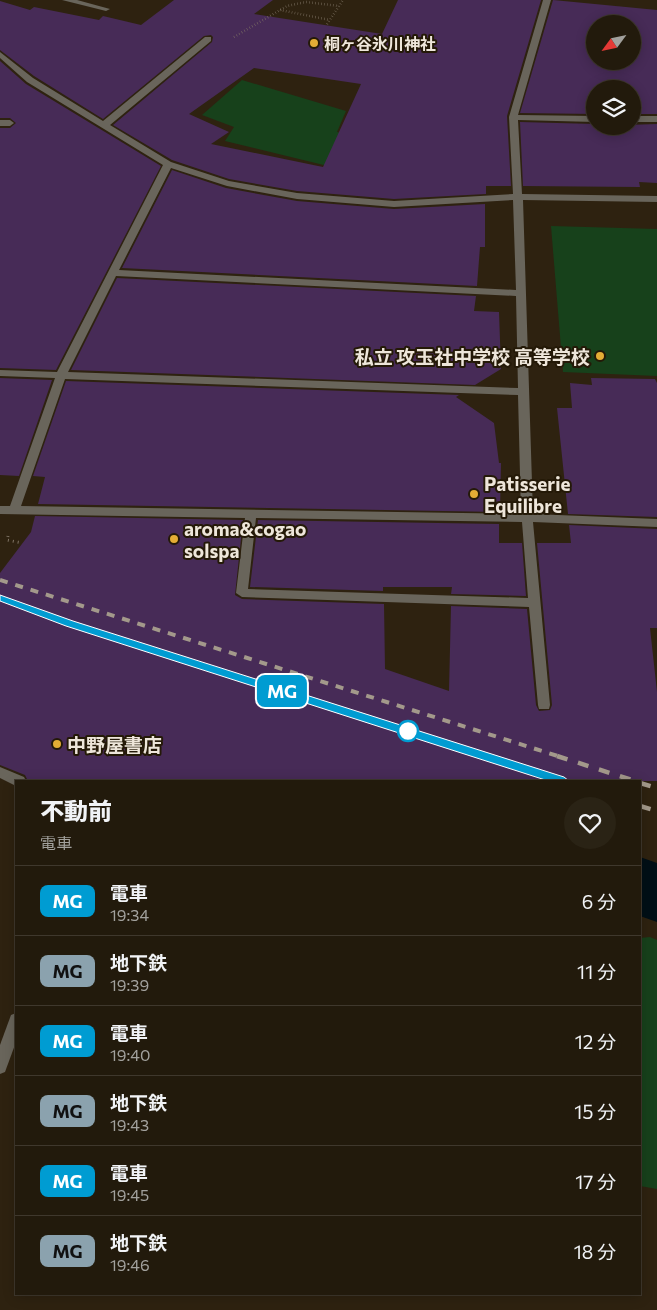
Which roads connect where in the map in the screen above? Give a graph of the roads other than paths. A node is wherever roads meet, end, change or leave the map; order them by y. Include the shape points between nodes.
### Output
1 (66, 0) edge
2 (547, 0) edge
3 (106, 9) dead end
4 (208, 39) dead end
5 (0, 54) edge
6 (513, 118) junction
7 (586, 119) edge
8 (641, 119) edge
9 (657, 120) edge
10 (10, 122) dead end
11 (0, 124) edge
12 (104, 125) junction
13 (168, 164) junction
14 (518, 197) junction
15 (657, 199) edge
16 (112, 274) junction
17 (521, 293) junction
18 (0, 372) edge
19 (61, 375) junction
20 (523, 392) junction
21 (0, 510) edge
22 (14, 510) junction
23 (251, 514) junction
24 (527, 518) junction
25 (657, 523) edge
26 (535, 603) junction
27 (544, 705) dead end
28 (0, 772) edge
29 (17, 780) edge
30 (15, 1023) edge
31 (0, 1067) edge

1 - 3 street
2 - 6 street
4 - 12 street
5 - 12 street via 30,80
6 - 7 street
6 - 14 street
8 - 9 street
10 - 11 street
12 - 13 street
13 - 14 street via 228,183 297,196 394,204
13 - 16 street
14 - 15 street
14 - 17 street
16 - 17 street
16 - 19 street
17 - 20 street
18 - 19 street
19 - 20 street
19 - 22 street
20 - 24 street
21 - 22 street
22 - 23 street
23 - 24 street
23 - 26 street via 242,593
24 - 25 street
24 - 26 street
26 - 27 street
28 - 29 street
30 - 31 street

